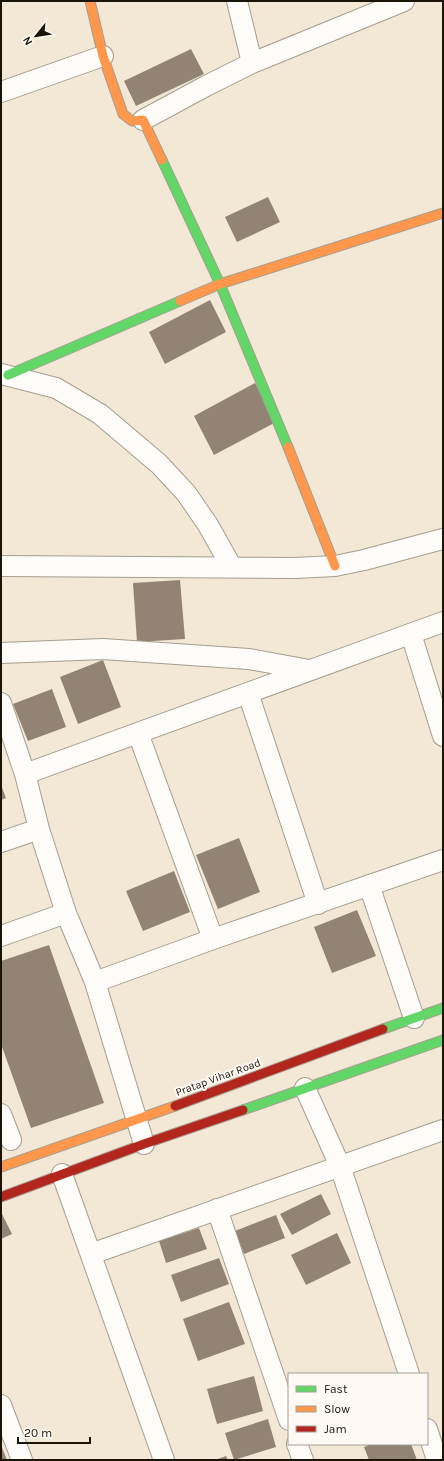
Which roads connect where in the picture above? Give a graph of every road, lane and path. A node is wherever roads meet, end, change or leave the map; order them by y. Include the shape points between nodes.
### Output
1 (90, 1) edge
2 (237, 1) edge
3 (404, 1) edge
4 (103, 56) junction
5 (252, 63) junction
6 (1, 92) edge
7 (143, 120) junction
8 (443, 213) edge
9 (220, 284) junction
10 (5, 375) edge
11 (443, 539) edge
12 (1, 566) edge
13 (232, 566) junction
14 (335, 566) junction
15 (443, 622) edge
16 (411, 634) junction
17 (1, 653) edge
18 (311, 670) junction
19 (248, 693) junction
20 (1, 703) edge
21 (138, 733) junction
22 (443, 736) edge
23 (25, 774) junction
24 (39, 828) junction
25 (1, 842) edge
26 (443, 860) edge
27 (369, 885) junction
28 (318, 904) junction
29 (66, 913) junction
30 (1, 936) edge
31 (213, 939) junction
32 (95, 982) junction
33 (443, 1008) edge
34 (414, 1018) junction
35 (443, 1040) edge
36 (305, 1088) junction
37 (1, 1114) edge
38 (136, 1120) junction
39 (443, 1130) edge
40 (11, 1140) dead end
41 (144, 1144) junction
42 (340, 1166) junction
43 (1, 1167) edge
44 (62, 1174) junction
45 (1, 1196) edge
46 (217, 1209) junction
47 (91, 1254) junction
48 (409, 1373) edge
49 (1, 1405) edge
50 (288, 1417) edge
51 (428, 1432) edge
52 (297, 1445) edge
53 (22, 1460) edge
54 (164, 1460) edge
55 (303, 1460) edge
56 (437, 1460) edge

1 - 4 street
2 - 5 street
3 - 5 street
4 - 6 street
4 - 7 street via 123,114 132,122
5 - 7 street
7 - 9 street
8 - 9 street
9 - 10 street
9 - 14 street via 270,401
10 - 13 street via 56,388 100,414 159,464 186,493
11 - 14 street
12 - 13 street
13 - 14 street
15 - 16 street
16 - 18 street
16 - 22 street
17 - 18 street via 103,649 249,659
18 - 19 street
19 - 21 street
19 - 28 street
20 - 23 street
21 - 23 street
21 - 31 street
23 - 24 street
24 - 25 street
24 - 29 street
26 - 27 street
27 - 28 street
27 - 34 street
28 - 31 street
29 - 30 street
29 - 32 street
31 - 32 street
32 - 38 street
33 - 34 street, Pratap Vihar Road
34 - 38 street, Pratap Vihar Road
35 - 36 street
36 - 41 street
36 - 42 street
37 - 40 street
38 - 41 street
38 - 43 street, Pratap Vihar Road
39 - 42 street
41 - 44 street
42 - 46 street
42 - 48 street
44 - 45 street
44 - 47 street
46 - 47 street
46 - 50 street
47 - 54 street
49 - 53 street
51 - 56 street
52 - 55 street

